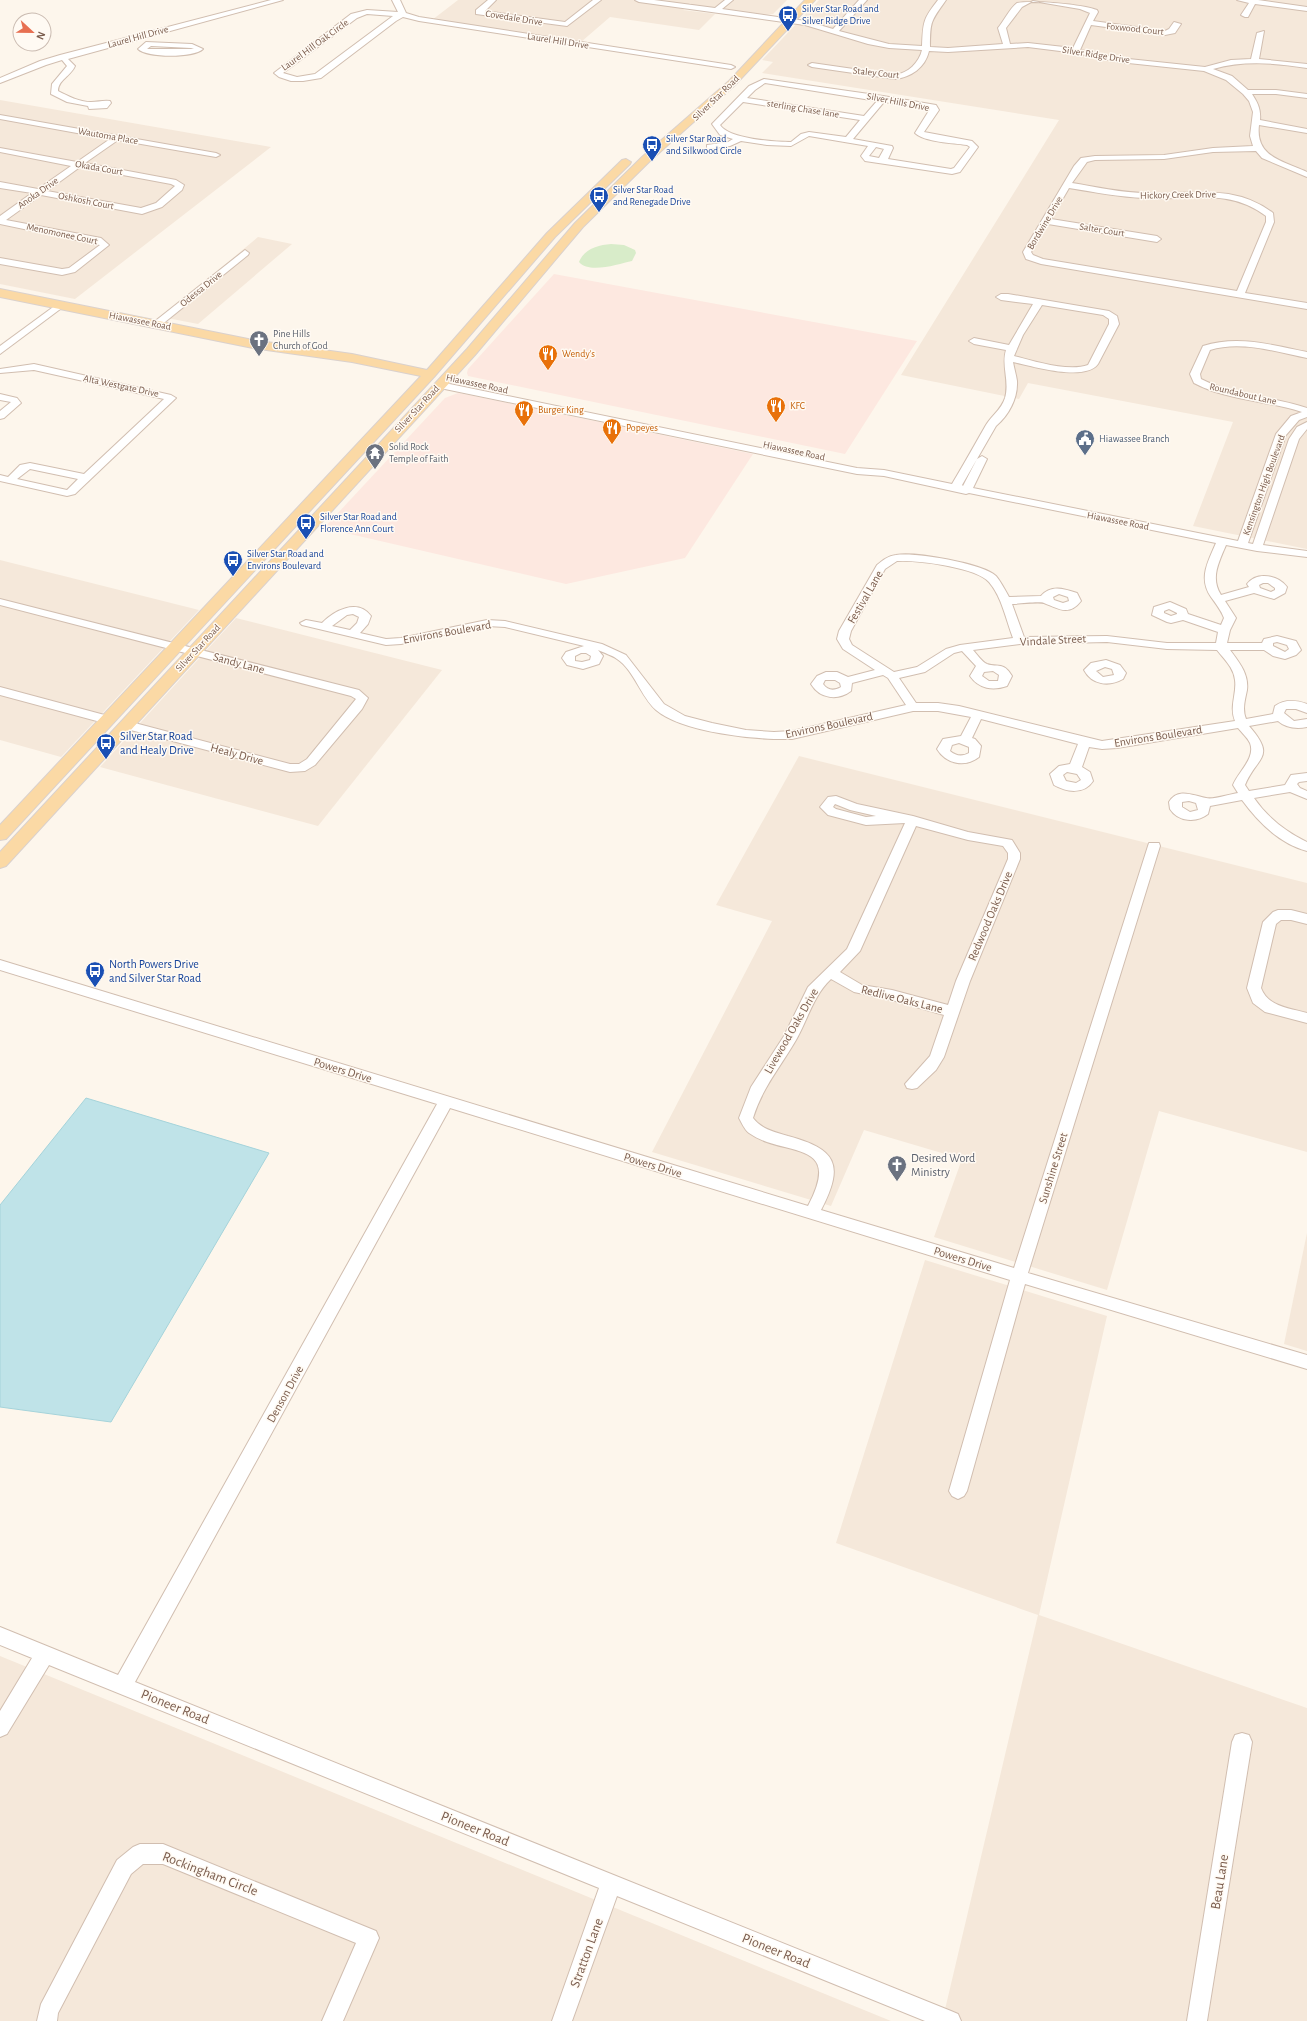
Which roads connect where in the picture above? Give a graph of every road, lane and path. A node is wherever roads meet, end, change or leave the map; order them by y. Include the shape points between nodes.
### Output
1 (278, 0) edge
2 (396, 0) edge
3 (492, 0) edge
4 (597, 0) edge
5 (639, 0) edge
6 (730, 0) edge
7 (810, 0) edge
8 (863, 0) edge
9 (942, 0) edge
10 (1030, 0) edge
11 (1036, 0) edge
12 (1241, 0) edge
13 (655, 1) edge
14 (1253, 1) edge
15 (1307, 9) edge
16 (716, 11) junction
17 (786, 11) dead end
18 (402, 14) junction
19 (1245, 15) dead end
20 (776, 20) junction
21 (789, 22) junction
22 (1090, 23) junction
23 (1177, 24) dead end
24 (769, 28) dead end
25 (835, 31) junction
26 (1261, 33) dead end
27 (137, 37) junction
28 (149, 44) junction
29 (1007, 45) junction
30 (926, 49) junction
31 (1076, 51) junction
32 (63, 57) junction
33 (1255, 60) junction
34 (733, 65) junction
35 (812, 65) dead end
36 (1307, 66) edge
37 (1205, 69) junction
38 (721, 77) dead end
39 (0, 81) edge
40 (1246, 92) junction
41 (1307, 96) edge
42 (883, 98) junction
43 (741, 99) junction
44 (91, 104) dead end
45 (709, 105) junction
46 (0, 117) edge
47 (866, 119) junction
48 (1255, 122) junction
49 (1307, 131) edge
50 (116, 138) junction
51 (848, 140) junction
52 (668, 141) junction
53 (874, 144) junction
54 (1258, 148) junction
55 (0, 150) edge
56 (216, 155) dead end
57 (634, 155) dead end
58 (885, 162) junction
59 (624, 164) junction
60 (78, 165) junction
61 (1307, 175) edge
62 (629, 176) junction
63 (0, 185) edge
64 (1068, 185) junction
65 (38, 193) junction
66 (169, 197) joint
67 (600, 204) junction
68 (0, 220) edge
69 (1047, 221) junction
70 (1157, 239) dead end
71 (245, 253) dead end
72 (0, 261) edge
73 (0, 293) edge
74 (1240, 295) junction
75 (1001, 297) dead end
76 (1039, 302) junction
77 (55, 304) junction
78 (1307, 306) edge
79 (157, 324) junction
80 (974, 340) dead end
81 (0, 344) edge
82 (1012, 348) junction
83 (0, 352) edge
84 (1307, 356) edge
85 (1008, 358) junction
86 (2, 372) edge
87 (427, 377) junction
88 (443, 381) junction
89 (0, 396) edge
90 (2, 412) edge
91 (1307, 412) edge
92 (999, 418) junction
93 (1307, 425) edge
94 (86, 478) junction
95 (5, 479) edge
96 (331, 480) junction
97 (955, 488) junction
98 (966, 491) junction
99 (315, 520) junction
100 (1222, 541) junction
101 (1242, 545) junction
102 (1257, 548) junction
103 (1307, 554) edge
104 (1307, 562) edge
105 (1255, 590) dead end
106 (1047, 599) dead end
107 (1219, 599) junction
108 (1004, 601) junction
109 (0, 602) edge
110 (1183, 616) dead end
111 (306, 623) dead end
112 (324, 628) junction
113 (1224, 630) junction
114 (352, 634) junction
115 (1020, 641) junction
116 (176, 646) junction
117 (964, 647) junction
118 (1221, 647) junction
119 (1267, 647) dead end
120 (195, 651) junction
121 (984, 668) dead end
122 (889, 673) junction
123 (846, 681) dead end
124 (0, 691) edge
125 (913, 707) junction
126 (1307, 709) edge
127 (977, 716) junction
128 (1280, 717) junction
129 (108, 720) junction
130 (1242, 723) junction
131 (1307, 723) edge
132 (127, 725) junction
133 (334, 734) joint
134 (965, 740) dead end
135 (1085, 742) junction
136 (1075, 768) dead end
137 (1307, 777) edge
138 (1292, 788) junction
139 (1244, 795) junction
140 (1307, 795) edge
141 (1203, 804) dead end
142 (908, 819) junction
143 (0, 835) edge
144 (1154, 846) dead end
145 (1307, 847) edge
146 (0, 862) edge
147 (1307, 919) edge
148 (0, 965) edge
149 (830, 973) junction
150 (953, 1012) junction
151 (1307, 1018) edge
152 (912, 1084) dead end
153 (446, 1101) junction
154 (812, 1213) junction
155 (1019, 1276) junction
156 (1307, 1362) edge
157 (958, 1491) dead end
158 (0, 1636) edge
159 (45, 1654) junction
160 (122, 1686) junction
161 (0, 1728) edge
162 (1242, 1742) dead end
163 (611, 1884) junction
164 (47, 2021) edge
165 (332, 2021) edge
166 (562, 2021) edge
167 (951, 2021) edge
168 (1197, 2021) edge

1 - 27 street, Laurel Hill Drive
2 - 18 street via 398,12
3 - 4 street, Covedale Drive via 479,12 567,24
5 - 13 street, Silver Ridge Drive
6 - 16 street
7 - 21 main road, Silver Star Road
8 - 25 street
9 - 30 street via 927,22
10 - 29 street via 1020,5 1002,28
11 - 22 street via 1089,8 1094,12
12 - 14 street
13 - 16 street, Silver Ridge Drive
14 - 15 street
14 - 19 street
16 - 20 street, Silver Ridge Drive
17 - 20 main road
18 - 18 street, Laurel Hill Oak Circle via 367,12 354,16 278,72 284,77 306,80 318,76
18 - 34 street, Laurel Hill Drive via 419,19
20 - 21 street, Silver Ridge Drive
20 - 24 main road
21 - 25 street, Silver Ridge Drive
21 - 45 main road, Silver Star Road
22 - 23 street, Foxwood Court via 1165,33 1172,31
22 - 31 street
25 - 30 street, Silver Ridge Drive via 868,42
26 - 33 street
27 - 28 street
27 - 32 street, Laurel Hill Drive
28 - 28 street via 142,50 190,53 199,48
29 - 30 street, Silver Ridge Drive via 961,50
29 - 31 street, Silver Ridge Drive
30 - 35 street, Staley Court via 915,68 905,76 895,78
31 - 37 street, Silver Ridge Drive via 1119,60
32 - 39 street, Laurel Hill Drive via 29,67
32 - 44 street via 71,66 53,87 54,92 57,96
33 - 36 street
33 - 37 street via 1224,63
34 - 38 main road, Silver Star Road
34 - 45 main road via 735,73 708,99
37 - 40 street, Silver Ridge Drive via 1229,78
40 - 41 street
40 - 48 street, Silver Ridge Drive via 1257,112
42 - 43 street, Silver Hills Drive via 764,81 759,82
42 - 47 street
42 - 58 street, Silver Hills Drive via 933,107 935,110 919,133 969,143 974,147 952,172
43 - 47 street, sterling Chase lane
43 - 51 street, Silver Hills Drive via 716,124 723,133 790,145 803,135 809,134
45 - 52 main road, Silver Star Road
46 - 50 street, Wautoma Place
47 - 51 street
48 - 49 street
48 - 54 street, Silver Ridge Drive via 1254,136
50 - 56 street, Wautoma Place
50 - 60 street, Anoka Drive
51 - 53 street, Silver Hills Drive
52 - 62 main road, Silver Star Road
52 - 62 main road, Silver Star Road via 669,133 701,105 704,94 655,136 655,146 632,166
53 - 58 street, Silver Hills Drive via 889,148 883,158
53 - 58 street via 865,156 868,159
54 - 61 street via 1265,156
54 - 64 street, Bordwine Drive via 1213,150 1164,157 1084,160
55 - 60 street, Okada Court
57 - 59 main road, Silver Star Road
59 - 67 main road via 622,173 596,200
59 - 87 main road, Silver Star Road via 551,235
60 - 65 street, Anoka Drive
60 - 66 street, Okada Court via 180,184 180,188
62 - 67 main road, Silver Star Road
63 - 65 street, Oshkosh Court
64 - 69 street, Bordwine Drive
64 - 74 street, Hickory Creek Drive via 1147,196 1225,194 1263,208 1270,215 1270,222
65 - 66 street, Oshkosh Court via 142,211 152,209
65 - 68 street, Anoka Drive
67 - 88 main road, Silver Star Road via 564,241 486,335
68 - 72 street, Menomonee Court via 101,241 105,245 72,270 62,272
69 - 70 street, Salter Court
69 - 74 street, Bordwine Drive via 1027,252 1029,257
71 - 79 street, Odessa Drive
73 - 77 main road, Hiawassee Road
74 - 78 street, Bordwine Drive
75 - 76 street
76 - 82 street
76 - 85 street via 1106,313 1114,318 1114,324 1092,367 1084,370
77 - 79 main road, Hiawassee Road
77 - 81 street
77 - 83 street
79 - 87 main road, Hiawassee Road via 279,349 352,358
80 - 82 street
82 - 85 street
84 - 91 street, Roundabout Lane via 1240,344 1214,344 1206,348 1195,374 1197,381 1218,390 1286,403
85 - 92 street via 1011,396
86 - 94 street, Alta Westgate Drive via 34,367 170,398
87 - 88 main road, Hiawassee Road
87 - 96 main road, Silver Star Road
88 - 97 street, Hiawassee Road via 842,468 884,473
88 - 99 main road, Silver Star Road
89 - 90 street via 16,401
91 - 101 street, Kensington High Boulevard via 1295,418 1281,434
92 - 97 street via 992,424
92 - 98 street via 999,426
93 - 102 street, Kensington High Boulevard via 1294,439
94 - 95 street, Alta Westgate Drive via 30,466
94 - 95 street, Alta Westgate Drive via 67,493
96 - 99 main road via 335,488 313,512
96 - 116 main road, Silver Star Road
97 - 98 street, Hiawassee Road
98 - 100 street, Hiawassee Road
99 - 120 main road, Silver Star Road
100 - 101 street, Hiawassee Road
100 - 107 street via 1209,575 1211,588
101 - 102 street, Hiawassee Road
102 - 103 street, Hiawassee Road
102 - 104 street, Hiawassee Road
105 - 107 street
106 - 108 street
107 - 113 street via 1227,608 1230,618
108 - 115 street, Festival Lane
108 - 122 street, Festival Lane via 992,579 975,570 917,557 889,560 881,567 844,631 843,639 847,647
109 - 116 street, Sandy Lane
110 - 113 street
111 - 112 street, Environs Boulevard
112 - 114 street, Environs Boulevard
112 - 114 street via 337,614 354,611 365,616 362,624
113 - 118 street
114 - 125 street, Environs Boulevard via 386,642 402,641 487,623 505,624 622,657 660,708 670,715 717,728 753,734 792,735
115 - 117 street, Vindale Street
115 - 118 street, Vindale Street via 1106,639 1167,646
116 - 120 street, Sandy Lane
116 - 129 main road, Silver Star Road
117 - 121 street
117 - 122 street, Vindale Street via 950,651 922,670
118 - 119 street, Vindale Street
118 - 130 street via 1238,671 1240,679 1237,710
120 - 132 main road, Silver Star Road
120 - 133 street, Sandy Lane via 355,693 362,698 358,706
122 - 123 street, Vindale Street
122 - 125 street, Festival Lane
124 - 129 street
125 - 127 street, Environs Boulevard via 938,707
126 - 128 street via 1300,705 1287,704 1279,709
127 - 134 street
127 - 135 street, Environs Boulevard
128 - 130 street, Environs Boulevard
128 - 131 street via 1290,723
129 - 143 main road, Silver Star Road
130 - 135 street, Environs Boulevard via 1117,744
130 - 139 street via 1257,742 1257,754 1239,785
132 - 133 street, Healy Drive via 290,768 301,768 311,762
132 - 146 main road, Silver Star Road
135 - 136 street
137 - 138 street via 1295,778 1291,784
138 - 139 street
138 - 140 street
139 - 141 street
139 - 145 street via 1271,826 1292,841
142 - 142 street, Redwood Oaks Drive via 857,808 838,800 832,800 826,807 832,812 866,821
142 - 149 street, Livewood Oaks Drive via 853,951
142 - 150 street, Redwood Oaks Drive via 1007,844 1014,853 1014,859 963,981
144 - 155 street, Sunshine Street
147 - 151 street via 1278,915 1270,922 1254,988 1258,999 1270,1008
148 - 153 street, Powers Drive
149 - 150 street, Redlive Oaks Lane via 859,989 892,995
149 - 154 street, Livewood Oaks Drive via 810,994 790,1037 762,1081 746,1118 756,1131 809,1148 826,1163 826,1182
150 - 152 street, Redwood Oaks Drive via 937,1057
153 - 154 street, Powers Drive
153 - 160 street, Denson Drive
154 - 155 street, Powers Drive
155 - 156 street, Powers Drive
155 - 157 street, Sunshine Street
158 - 159 street, Pioneer Road
159 - 160 street, Pioneer Road
159 - 161 street
160 - 163 street, Pioneer Road
162 - 168 street, Beau Lane
163 - 166 street, Stratton Lane
163 - 167 street, Pioneer Road
164 - 165 street, Rockingham Circle via 48,2011 124,1867 140,1854 163,1854 369,1938

